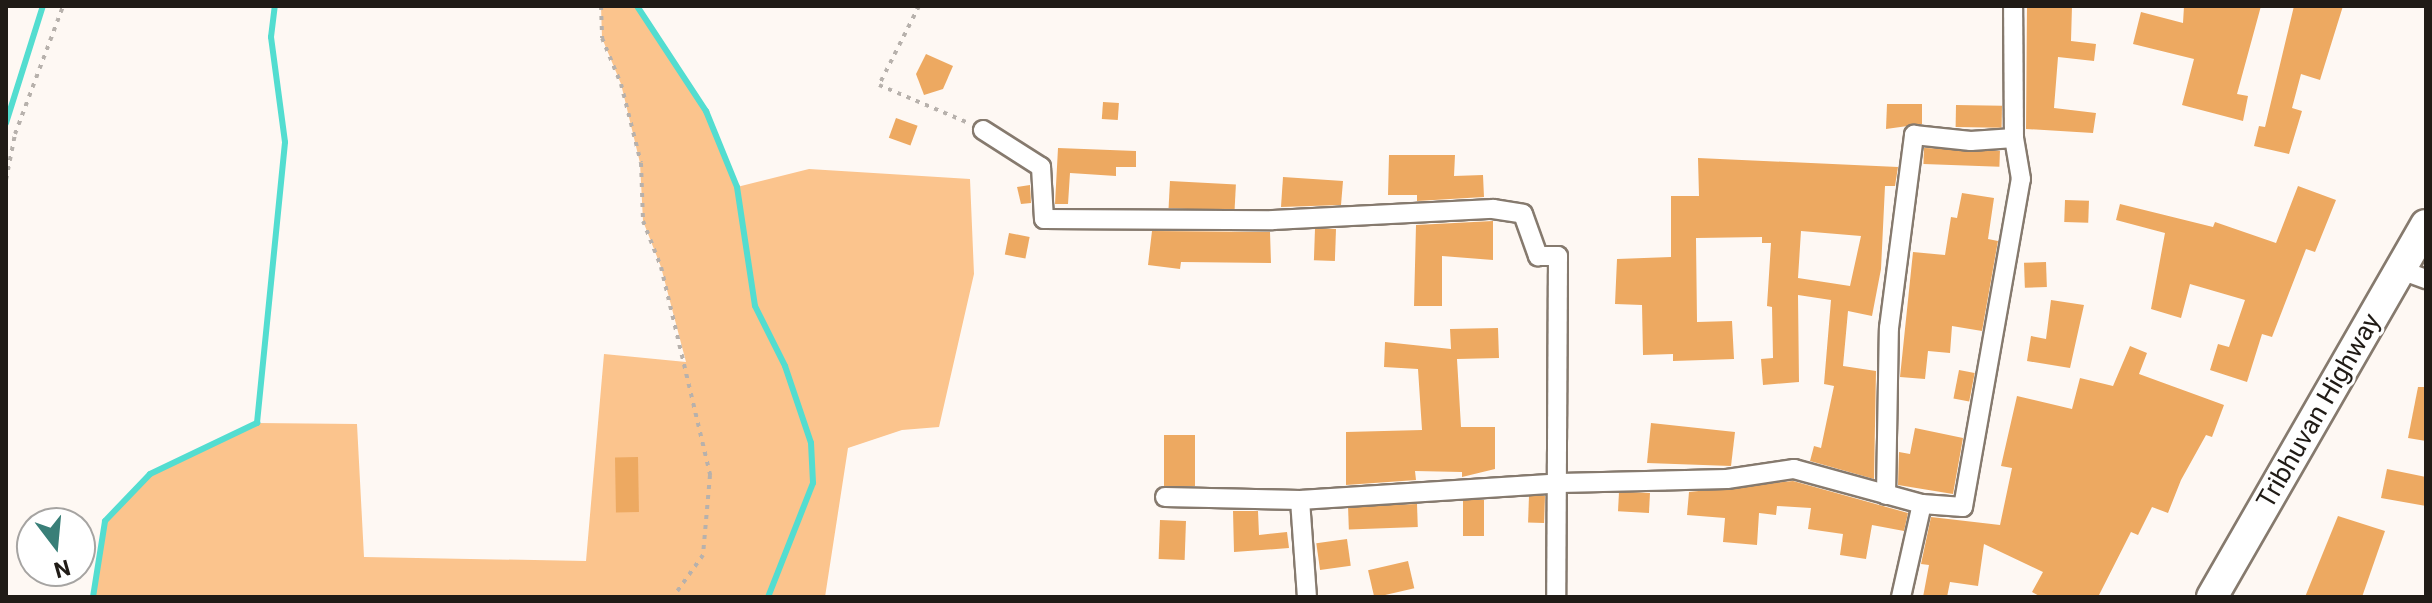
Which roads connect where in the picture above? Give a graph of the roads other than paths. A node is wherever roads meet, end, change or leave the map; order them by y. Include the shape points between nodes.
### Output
1 (2013, 6) edge
2 (983, 130) road end
3 (2014, 138) junction
4 (2426, 225) edge
5 (2414, 275) edge
6 (1560, 483) junction
7 (1886, 495) junction
8 (1165, 497) dead end
9 (1300, 500) junction
10 (1922, 504) junction
11 (1307, 597) edge
12 (1556, 597) edge
13 (1901, 597) edge
14 (2212, 597) edge

1 - 3 street
2 - 6 street via 1041,167 1044,219 1273,220 1493,209 1523,214 1538,256 1558,256
3 - 7 street via 1914,135 1889,328
3 - 10 street via 2021,179 1963,507
4 - 5 highway, Tribhuvan Highway
5 - 14 highway, Tribhuvan Highway
6 - 7 street via 1727,479 1794,469
6 - 9 street
6 - 12 street
7 - 10 street
8 - 9 street
9 - 11 street
10 - 13 street

